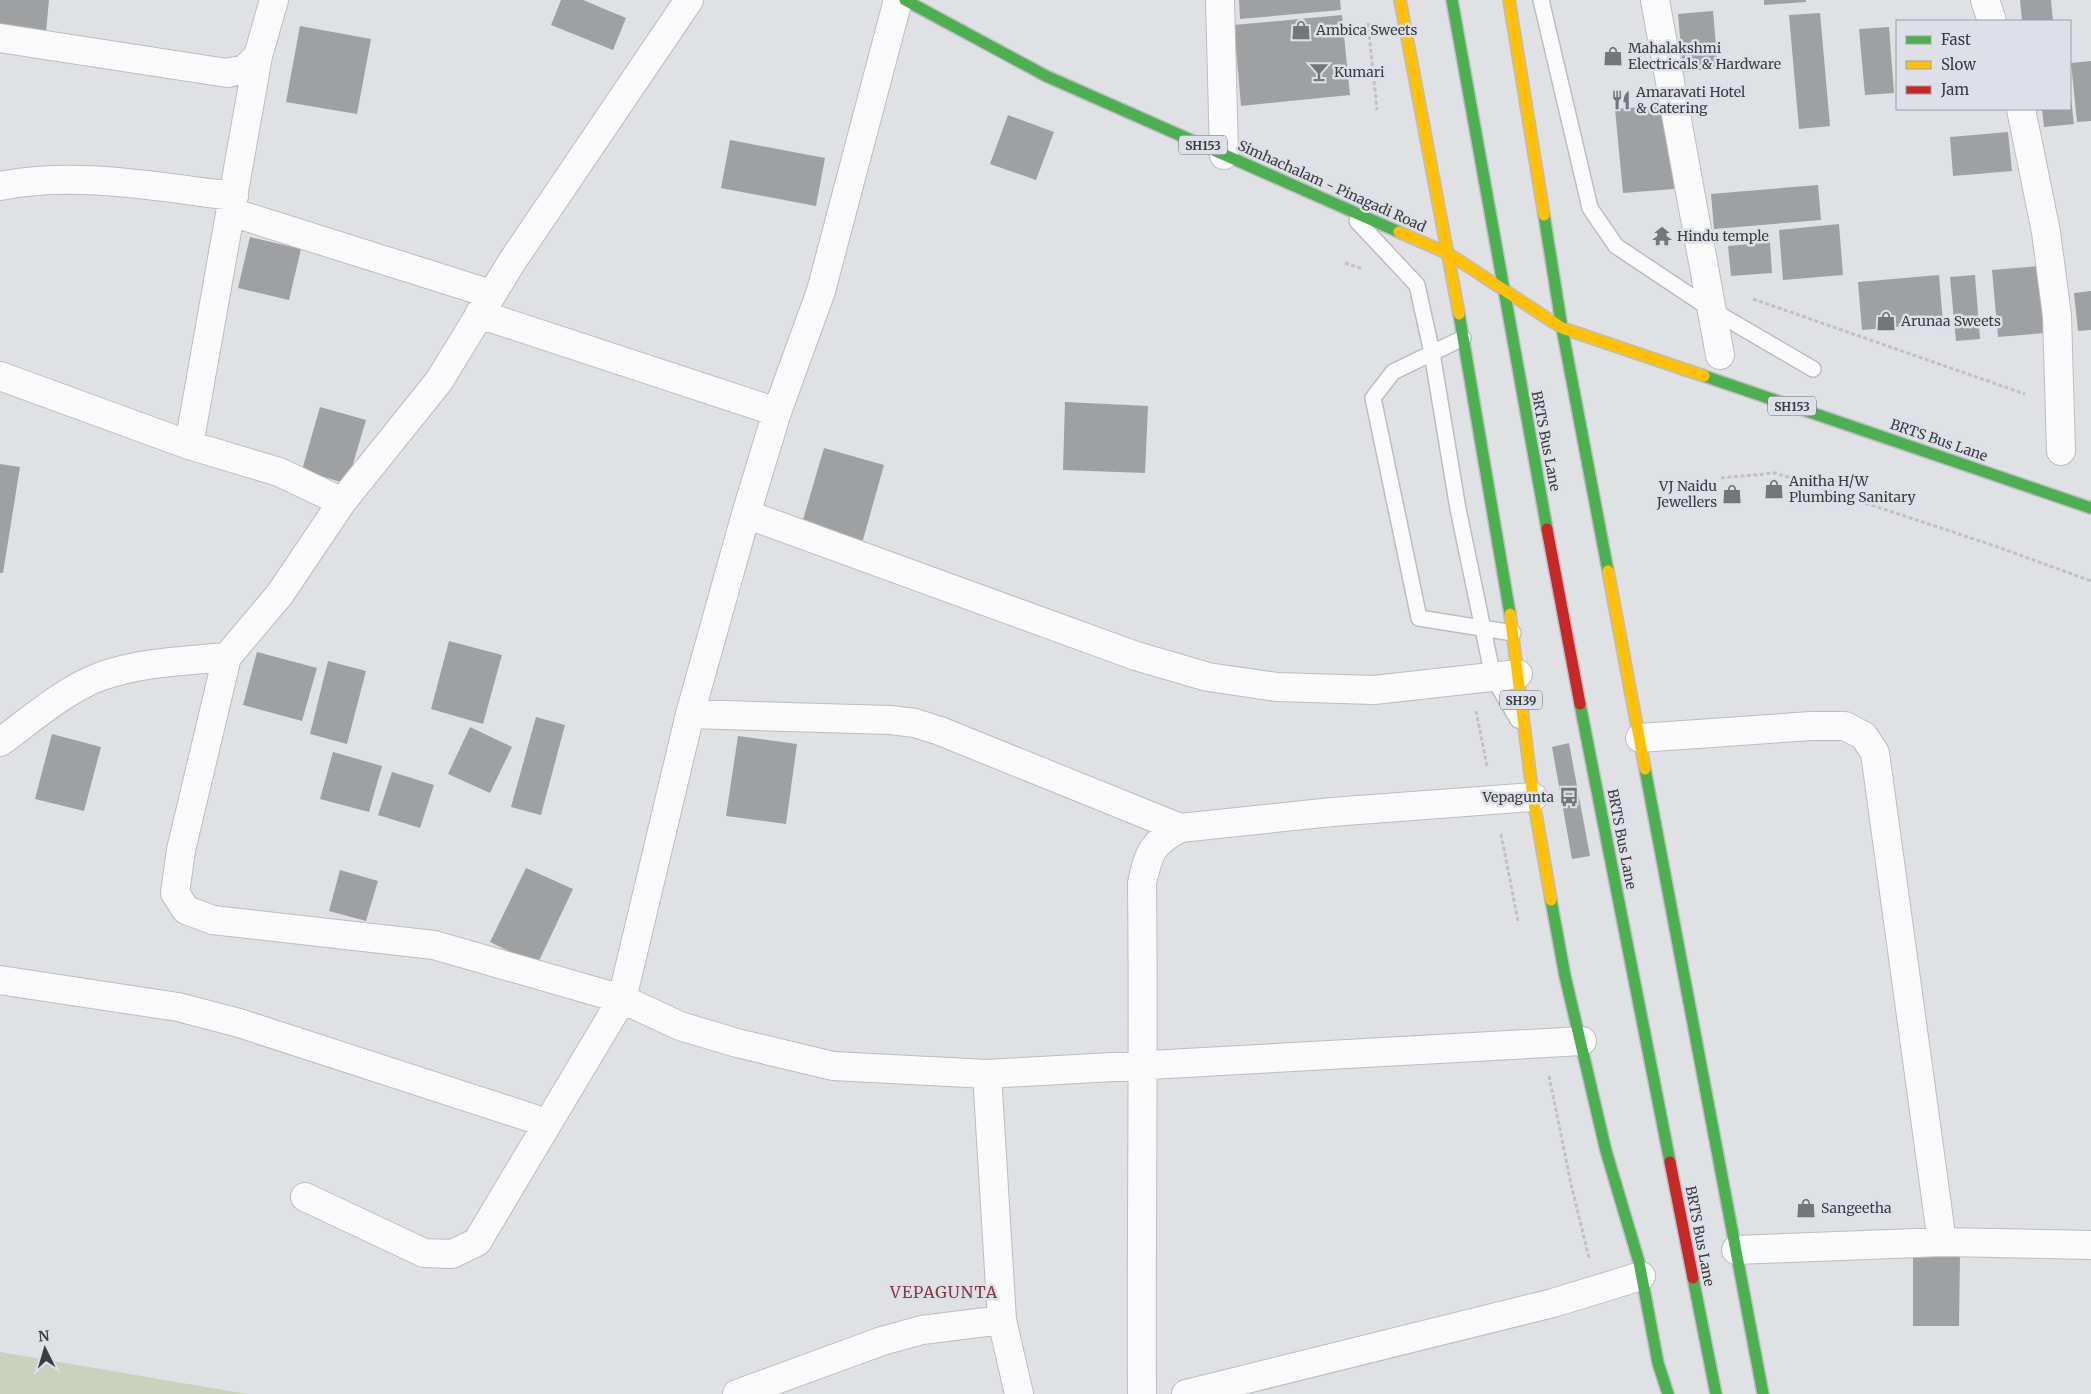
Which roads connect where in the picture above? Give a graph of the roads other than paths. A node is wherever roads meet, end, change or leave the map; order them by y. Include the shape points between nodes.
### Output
1 (274, 0) edge
2 (689, 0) edge
3 (898, 0) edge
4 (905, 0) edge
5 (1220, 0) edge
6 (1400, 0) edge
7 (1452, 0) edge
8 (1509, 0) edge
9 (1541, 0) edge
10 (1655, 0) edge
11 (1985, 0) edge
12 (1992, 20) edge
13 (0, 38) edge
14 (258, 56) junction
15 (2022, 110) edge
16 (1224, 155) junction
17 (0, 186) edge
18 (232, 204) junction
19 (1346, 209) junction
20 (1449, 254) junction
21 (1501, 288) junction
22 (485, 304) junction
23 (1712, 310) junction
24 (1562, 328) junction
25 (1462, 338) junction
26 (1432, 352) junction
27 (1720, 355) dead end
28 (1813, 369) dead end
29 (0, 376) edge
30 (777, 412) junction
31 (189, 445) junction
32 (2060, 452) dead end
33 (342, 502) junction
34 (2091, 508) edge
35 (746, 514) junction
36 (1482, 628) junction
37 (1513, 633) junction
38 (227, 657) junction
39 (1505, 675) junction
40 (690, 714) junction
41 (23, 726) junction
42 (1526, 734) junction
43 (1640, 738) junction
44 (0, 742) edge
45 (0, 761) edge
46 (1533, 797) junction
47 (1180, 828) junction
48 (0, 980) edge
49 (622, 999) junction
50 (1582, 1041) junction
51 (1144, 1066) junction
52 (987, 1074) junction
53 (548, 1123) junction
54 (304, 1197) dead end
55 (1942, 1242) junction
56 (2091, 1245) edge
57 (1736, 1250) junction
58 (1640, 1276) junction
59 (1002, 1320) junction
60 (737, 1394) edge
61 (1020, 1394) edge
62 (1142, 1394) edge
63 (1186, 1394) edge
64 (1668, 1394) edge
65 (1716, 1394) edge
66 (1763, 1394) edge

1 - 14 street
2 - 22 street
3 - 30 street via 821,291
4 - 16 main road, Simhachalam - Pinagadi Road / SH153 via 1046,76
5 - 16 street
6 - 20 main road, SH39
7 - 21 main road, BRTS Bus Lane
8 - 24 main road
9 - 23 lane via 1590,208 1616,246
10 - 23 street
11 - 12 street
13 - 14 street via 227,73 245,69
14 - 18 street
15 - 32 street via 2046,232 2056,316
16 - 19 main road, Simhachalam - Pinagadi Road / SH153
17 - 18 street via 94,180
18 - 22 street
18 - 31 street
19 - 20 main road, Simhachalam - Pinagadi Road / SH153
19 - 26 lane via 1417,285
20 - 21 main road, Simhachalam - Pinagadi Road / SH153
20 - 25 main road, SH39
21 - 24 main road, BRTS Bus Lane / SH153
21 - 65 main road, BRTS Bus Lane
22 - 30 street
22 - 33 street via 440,381
23 - 27 street
23 - 28 lane
24 - 34 main road, BRTS Bus Lane / SH153
24 - 43 main road
25 - 26 lane
25 - 37 main road, SH39
26 - 36 lane
26 - 36 lane via 1393,372 1373,398 1419,618
29 - 31 street
30 - 35 street
31 - 33 street via 279,472
33 - 38 street via 280,594
35 - 39 street via 1136,656 1208,677 1277,687 1374,690
35 - 40 street
36 - 37 lane
36 - 39 lane
37 - 39 main road, SH39
38 - 41 street via 146,664 98,678 68,694
38 - 49 street via 181,850 175,892 186,910 213,920 434,945
39 - 42 lane
39 - 42 main road, SH39
40 - 47 street via 915,723
40 - 49 street
41 - 44 street
41 - 45 street
42 - 46 main road, SH39
43 - 55 street via 1845,726 1864,736 1875,753
43 - 57 main road
46 - 47 street via 1332,812
46 - 50 main road, SH39 via 1564,976
47 - 51 street via 1160,839 1148,856 1142,883
48 - 53 street via 187,1009
49 - 52 street via 680,1026 832,1066
49 - 53 street
50 - 51 street
50 - 58 main road, SH39 via 1606,1151 1639,1262
51 - 52 street
51 - 62 street via 1140,1179
52 - 59 street
53 - 54 street via 477,1242 452,1254 424,1253
55 - 56 street
55 - 57 street
57 - 66 main road
58 - 63 street via 1553,1303
58 - 64 main road, SH39 via 1658,1363
59 - 60 street via 922,1330 882,1341
59 - 61 street

